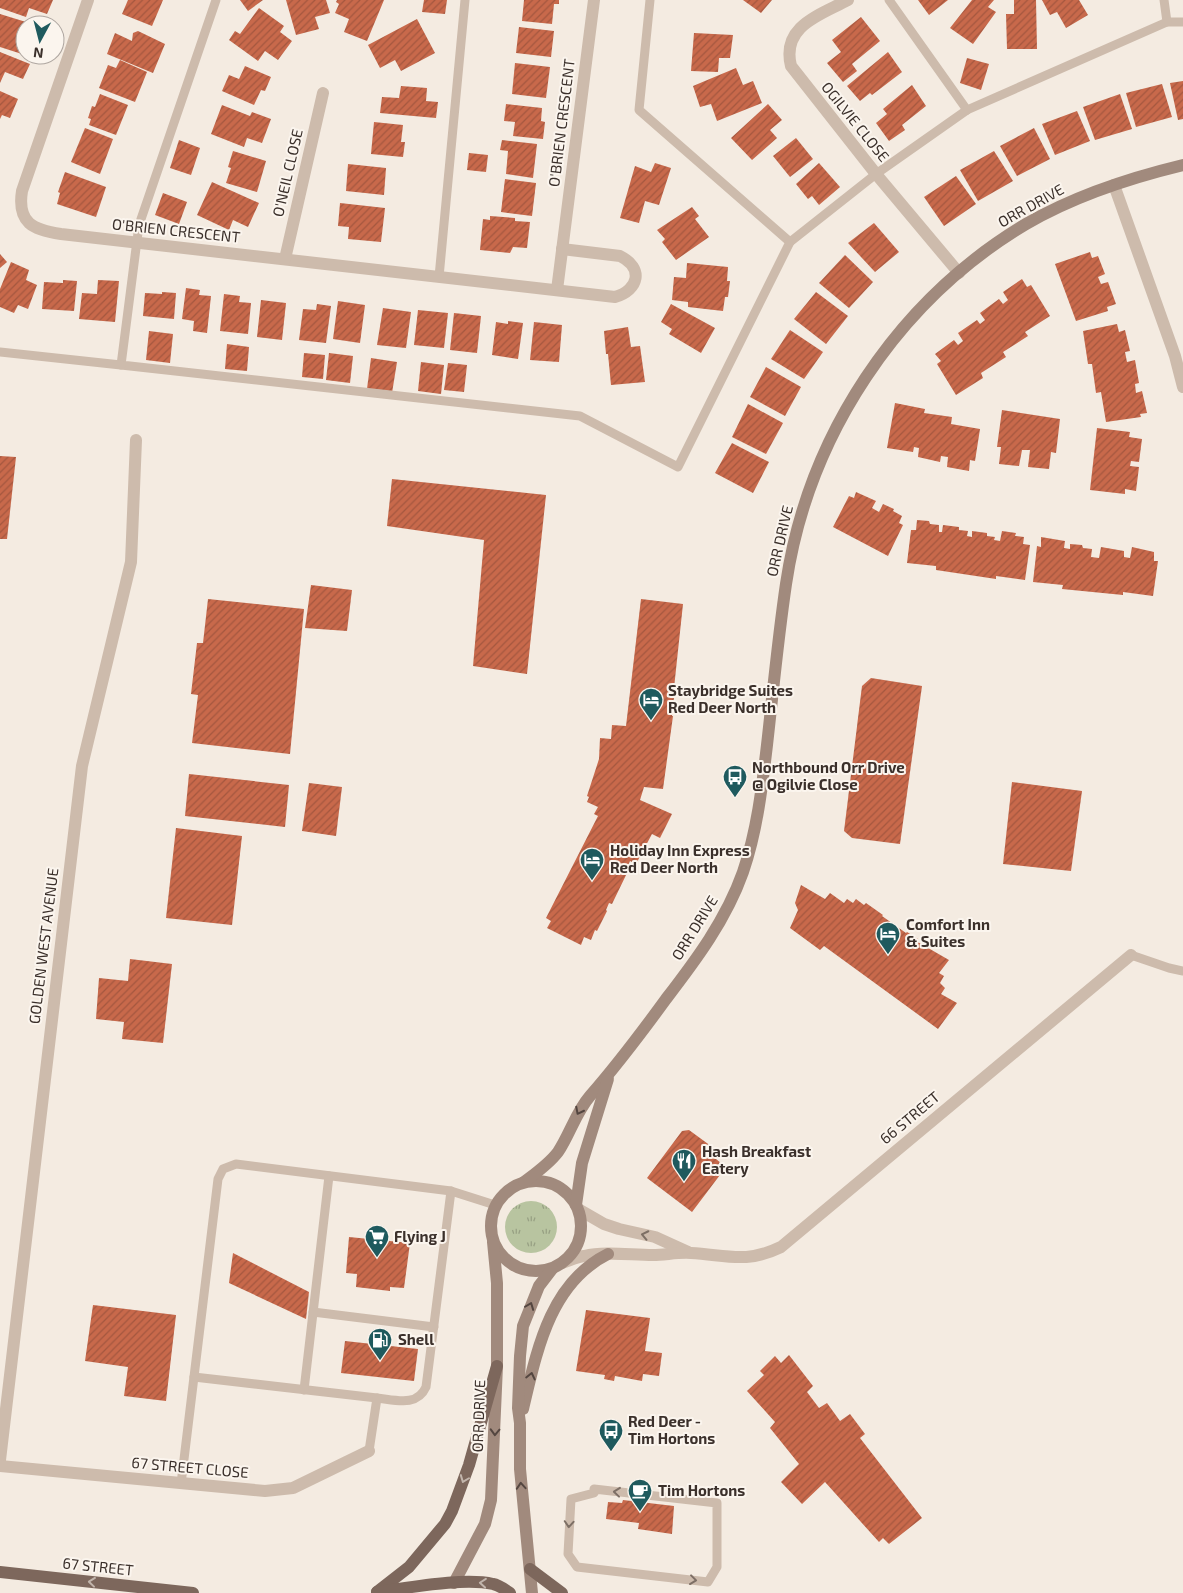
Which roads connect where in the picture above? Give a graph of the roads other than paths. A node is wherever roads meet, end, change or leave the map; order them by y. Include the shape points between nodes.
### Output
1 (88, 0) edge
2 (216, 0) edge
3 (465, 0) edge
4 (594, 0) edge
5 (650, 0) edge
6 (848, 0) edge
7 (890, 0) edge
8 (1164, 0) edge
9 (1167, 22) junction
10 (1183, 22) edge
11 (323, 93) dead end
12 (967, 110) junction
13 (1183, 165) edge
14 (876, 174) junction
15 (1114, 185) junction
16 (790, 242) junction
17 (136, 243) junction
18 (562, 249) junction
19 (285, 260) junction
20 (958, 273) junction
21 (438, 277) junction
22 (557, 290) junction
23 (0, 352) edge
24 (121, 365) junction
25 (1183, 387) edge
26 (136, 440) dead end
27 (1131, 955) joint
28 (1183, 971) edge
29 (609, 1073) junction
30 (329, 1176) junction
31 (524, 1182) junction
32 (451, 1191) junction
33 (495, 1205) junction
34 (577, 1207) junction
35 (493, 1242) junction
36 (691, 1253) junction
37 (608, 1254) junction
38 (557, 1266) junction
39 (313, 1312) junction
40 (434, 1327) junction
41 (497, 1366) junction
42 (194, 1376) junction
43 (304, 1390) junction
44 (377, 1398) junction
45 (520, 1423) junction
46 (369, 1451) joint
47 (0, 1460) edge
48 (0, 1466) edge
49 (181, 1484) junction
50 (594, 1491) joint
51 (530, 1569) junction
52 (0, 1572) edge
53 (454, 1583) junction
54 (375, 1592) edge
55 (193, 1593) edge
56 (445, 1593) edge
57 (510, 1593) edge
58 (532, 1593) edge
59 (562, 1593) edge

1 - 17 street, O'BRIEN CRESCENT via 25,180 20,203 22,215 47,232
2 - 17 lane via 139,225
3 - 21 lane
4 - 18 street, O'BRIEN CRESCENT
5 - 16 lane via 639,110
6 - 14 street, OGILVIE CLOSE via 799,29 791,39 789,59 794,71
7 - 12 lane
8 - 9 lane
9 - 10 lane
9 - 12 lane
11 - 19 street, O'NEIL CLOSE
12 - 14 lane
13 - 15 street, ORR DRIVE
14 - 16 lane
14 - 20 street, OGILVIE CLOSE
15 - 20 street, ORR DRIVE via 1028,223
15 - 25 street
16 - 24 lane via 678,467 580,416
17 - 19 street, O'BRIEN CRESCENT
17 - 24 lane
18 - 22 street, O'BRIEN CRESCENT
18 - 22 street, O'BRIEN CRESCENT via 620,256 628,260 636,273 627,293 615,297
19 - 21 street, O'BRIEN CRESCENT
20 - 29 street, ORR DRIVE via 913,316 883,351 847,408 819,462 805,501 790,565 760,803 742,876 707,945
21 - 22 street, O'BRIEN CRESCENT
23 - 24 lane
26 - 47 street, GOLDEN WEST AVENUE via 131,562 82,766
27 - 28 lane
27 - 36 street, 66 STREET via 781,1247 750,1258
29 -> 31 street, ORR DRIVE via 584,1102 558,1152
29 - 34 street, ORR DRIVE via 582,1163
30 - 32 lane
30 - 39 lane
30 - 42 lane via 236,1164 223,1169 218,1179
31 - 33 street via 512,1187
31 - 34 street via 539,1180 554,1184 567,1192
32 - 33 lane
32 - 40 lane
33 - 35 street via 490,1229
36 -> 34 street, 66 STREET via 655,1237 604,1224
34 - 38 street via 580,1239 573,1253
35 - 38 street via 510,1264 523,1270 537,1272
35 - 41 street, ORR DRIVE
36 - 37 street, 66 STREET
37 - 38 street, 66 STREET via 582,1256
45 -> 37 street via 538,1346 548,1322 570,1284 593,1262
45 -> 38 street via 523,1326 539,1286
39 - 40 lane
39 - 43 lane
40 - 44 lane via 423,1394 404,1401
41 -> 53 street, ORR DRIVE via 489,1510
41 -> 54 main road via 469,1465 445,1524 409,1567
42 - 43 lane
42 - 49 lane
43 - 44 lane
44 - 46 lane
51 -> 45 street via 524,1528
46 - 49 street, 67 STREET CLOSE via 293,1488 264,1491
48 - 49 street, 67 STREET CLOSE
50 -> 50 lane via 571,1499 568,1554 578,1567 708,1582 716,1566 717,1503
51 - 58 street
51 - 59 main road
55 -> 52 main road, 67 STREET
53 - 54 main road
53 - 56 main road
57 -> 53 main road via 493,1584

